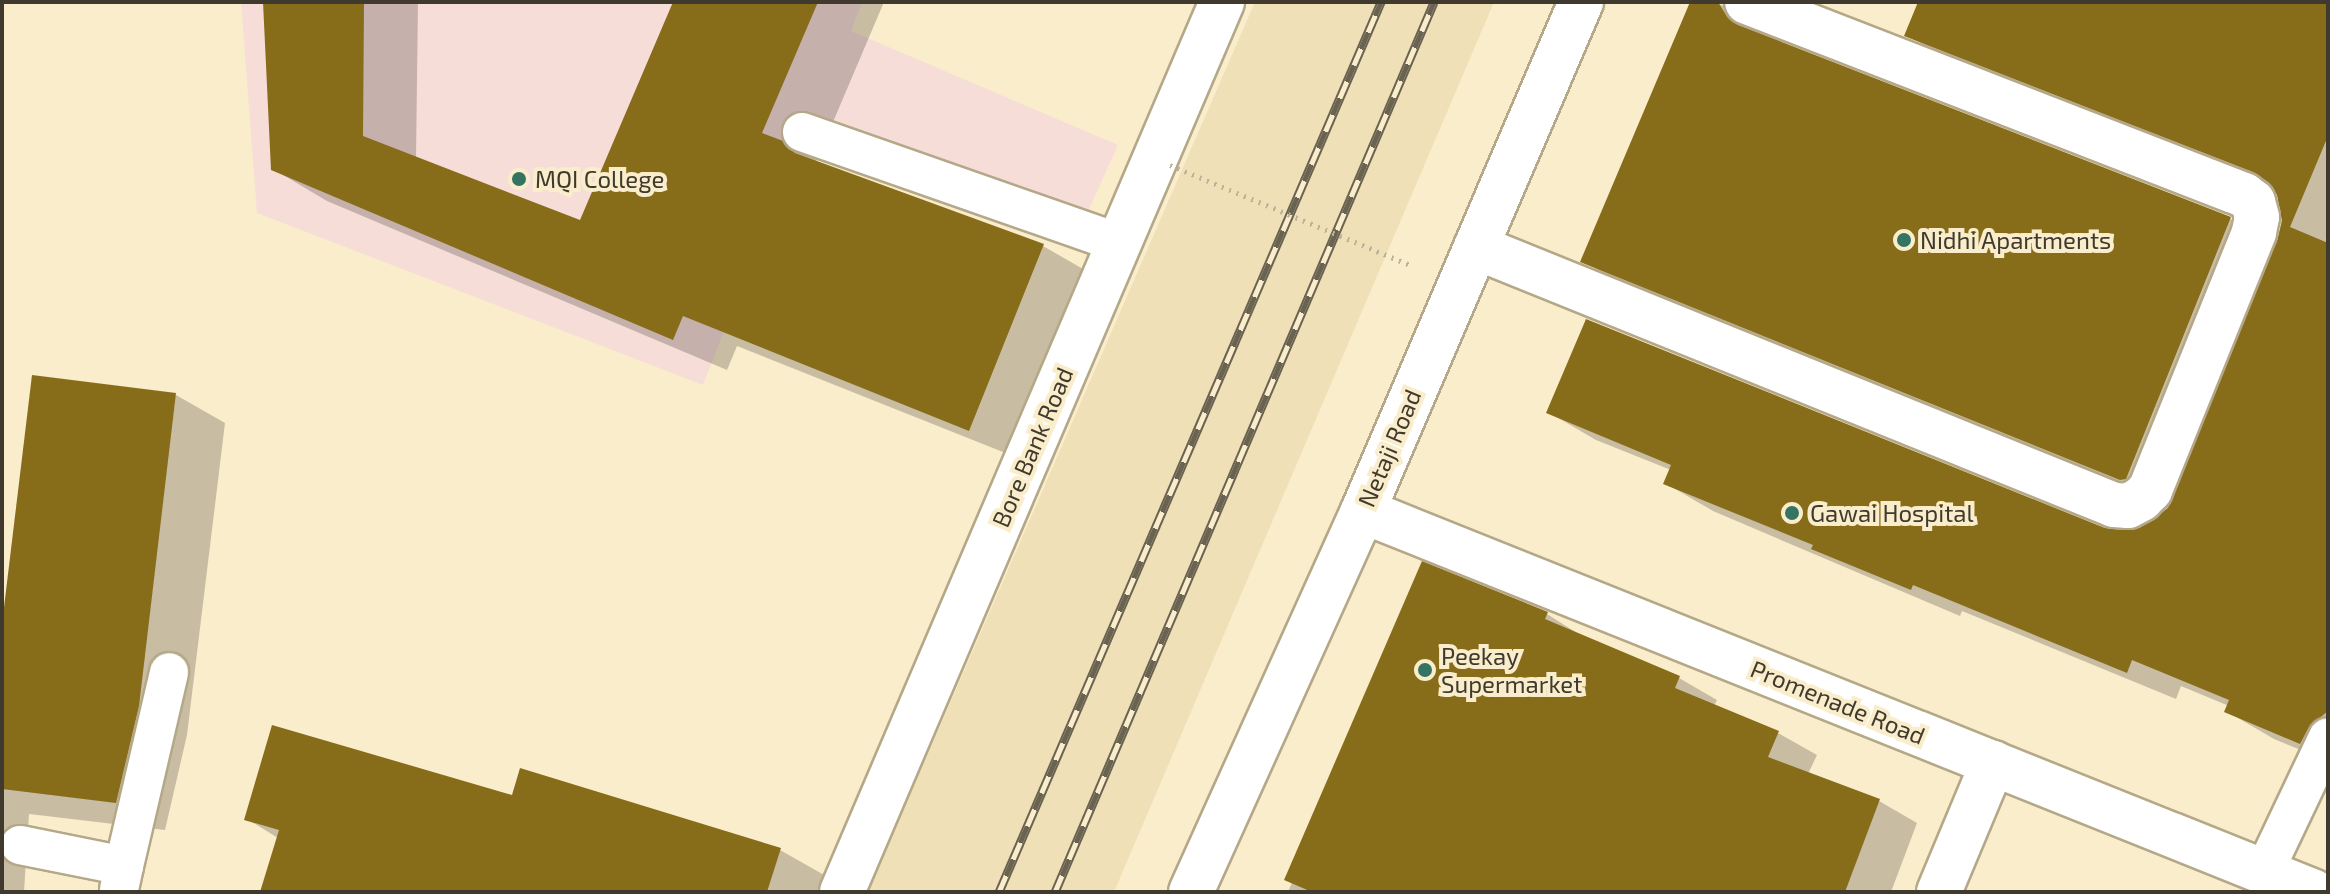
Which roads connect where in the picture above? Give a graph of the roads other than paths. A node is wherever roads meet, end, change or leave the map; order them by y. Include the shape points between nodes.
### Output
1 (1222, 2) edge
2 (1581, 2) edge
3 (1747, 2) edge
4 (802, 132) dead end
5 (1119, 243) junction
6 (1476, 247) junction
7 (1363, 511) junction
8 (169, 672) dead end
9 (2328, 737) edge
10 (1993, 763) junction
11 (20, 845) dead end
12 (2264, 872) junction
13 (122, 879) edge
14 (1202, 889) edge
15 (842, 892) edge
16 (1939, 892) edge
17 (2314, 892) edge

1 - 5 street, Bore Bank Road
2 - 6 street, Netaji Road
3 - 6 street via 2253,202 2254,232 2150,490 2141,499 2128,506 2114,505
4 - 5 lane
5 - 15 street, Bore Bank Road
6 - 7 street, Netaji Road
7 - 10 street, Promenade Road
7 - 14 street, Netaji Road
8 - 13 lane
9 - 12 lane
10 - 12 street, Promenade Road
10 - 16 street
11 - 13 lane
12 - 17 street, Promenade Road

